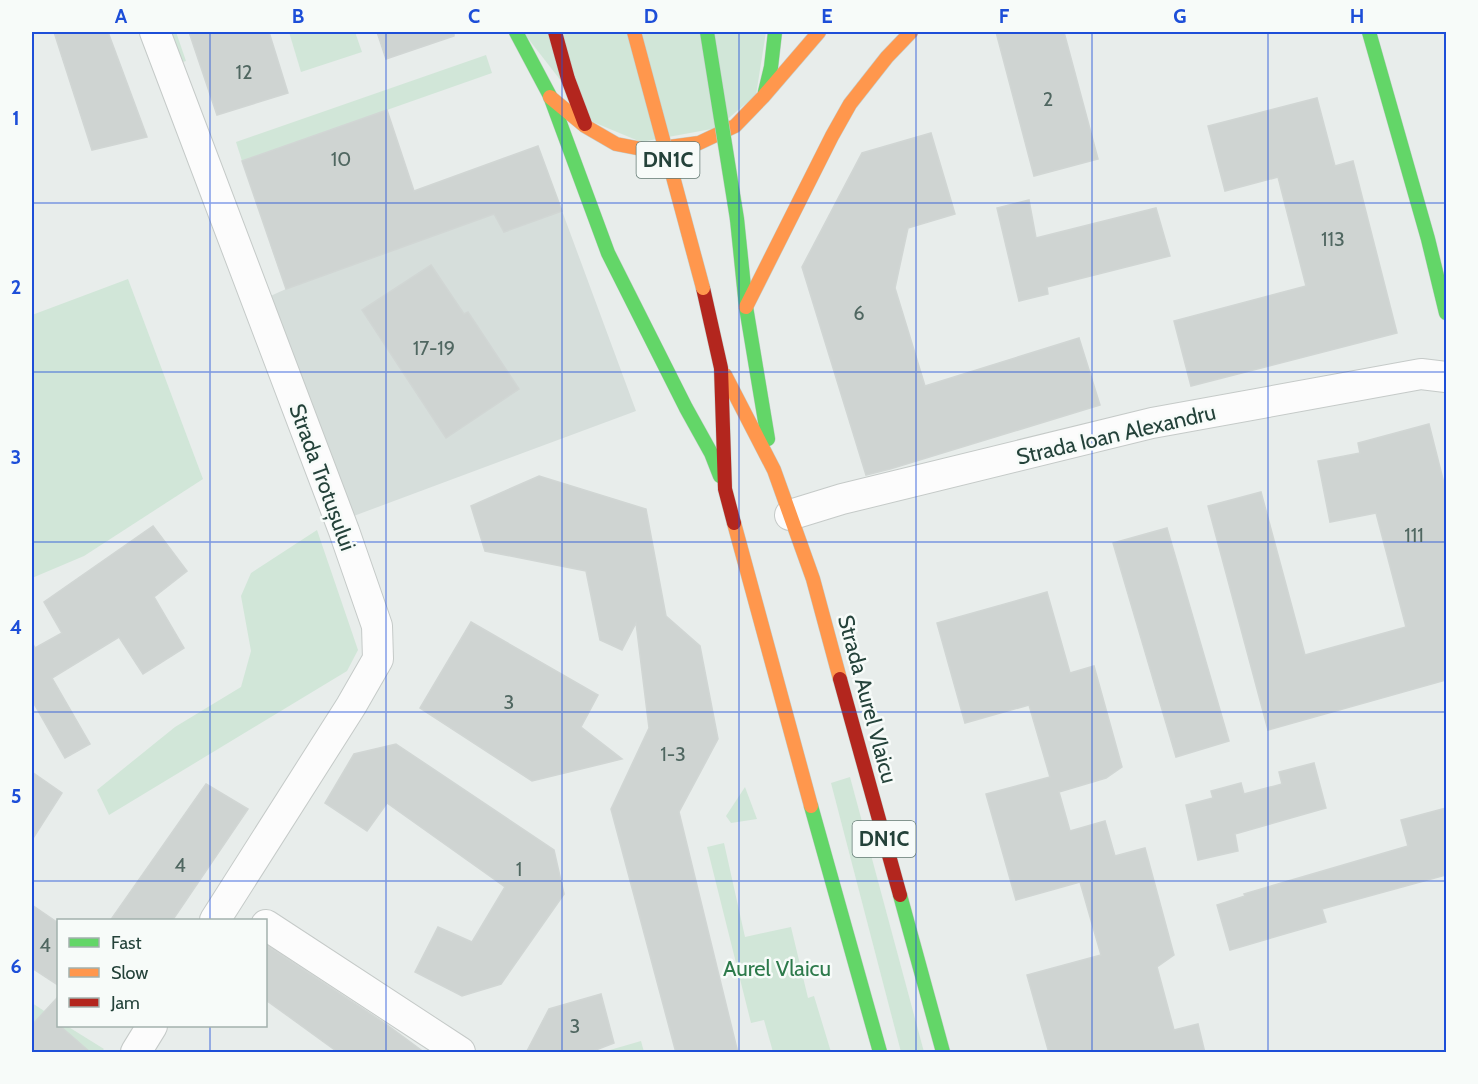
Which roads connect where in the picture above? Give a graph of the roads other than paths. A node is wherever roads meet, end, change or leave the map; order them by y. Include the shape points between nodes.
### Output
1 (155, 32) edge
2 (516, 32) edge
3 (555, 32) edge
4 (634, 32) edge
5 (707, 32) edge
6 (775, 32) edge
7 (819, 32) edge
8 (911, 32) edge
9 (1368, 32) edge
10 (550, 96) junction
11 (763, 97) junction
12 (585, 126) junction
13 (746, 307) junction
14 (1446, 313) edge
15 (721, 368) junction
16 (1446, 377) edge
17 (774, 470) junction
18 (725, 489) junction
19 (790, 515) junction
20 (221, 910) edge
21 (251, 919) edge
22 (267, 926) edge
23 (151, 1027) edge
24 (136, 1053) edge
25 (460, 1053) edge
26 (880, 1053) edge
27 (943, 1053) edge

1 - 20 street, Strada Trotușului via 377,626 378,659
2 - 10 main road
3 - 12 main road
4 - 15 main road, Strada Aurel Vlaicu / DN1C, bridge
5 - 13 main road, bridge via 737,219
6 - 11 main road
7 - 11 main road
8 - 13 main road via 850,104
9 - 14 main road
10 - 12 main road
10 - 18 main road via 608,253 711,453
11 - 12 main road via 735,126 699,143 647,150 616,144
13 - 17 main road
15 - 17 main road, Strada Aurel Vlaicu / DN1C
15 - 18 main road, Strada Aurel Vlaicu / DN1C
16 - 19 street, Strada Ioan Alexandru via 1421,374 1152,423
17 - 19 main road, Strada Aurel Vlaicu / DN1C
18 - 26 main road, Strada Aurel Vlaicu / DN1C
19 - 27 main road, Strada Aurel Vlaicu / DN1C via 813,579
20 - 21 street, Strada Trotușului
22 - 25 street
23 - 24 street

